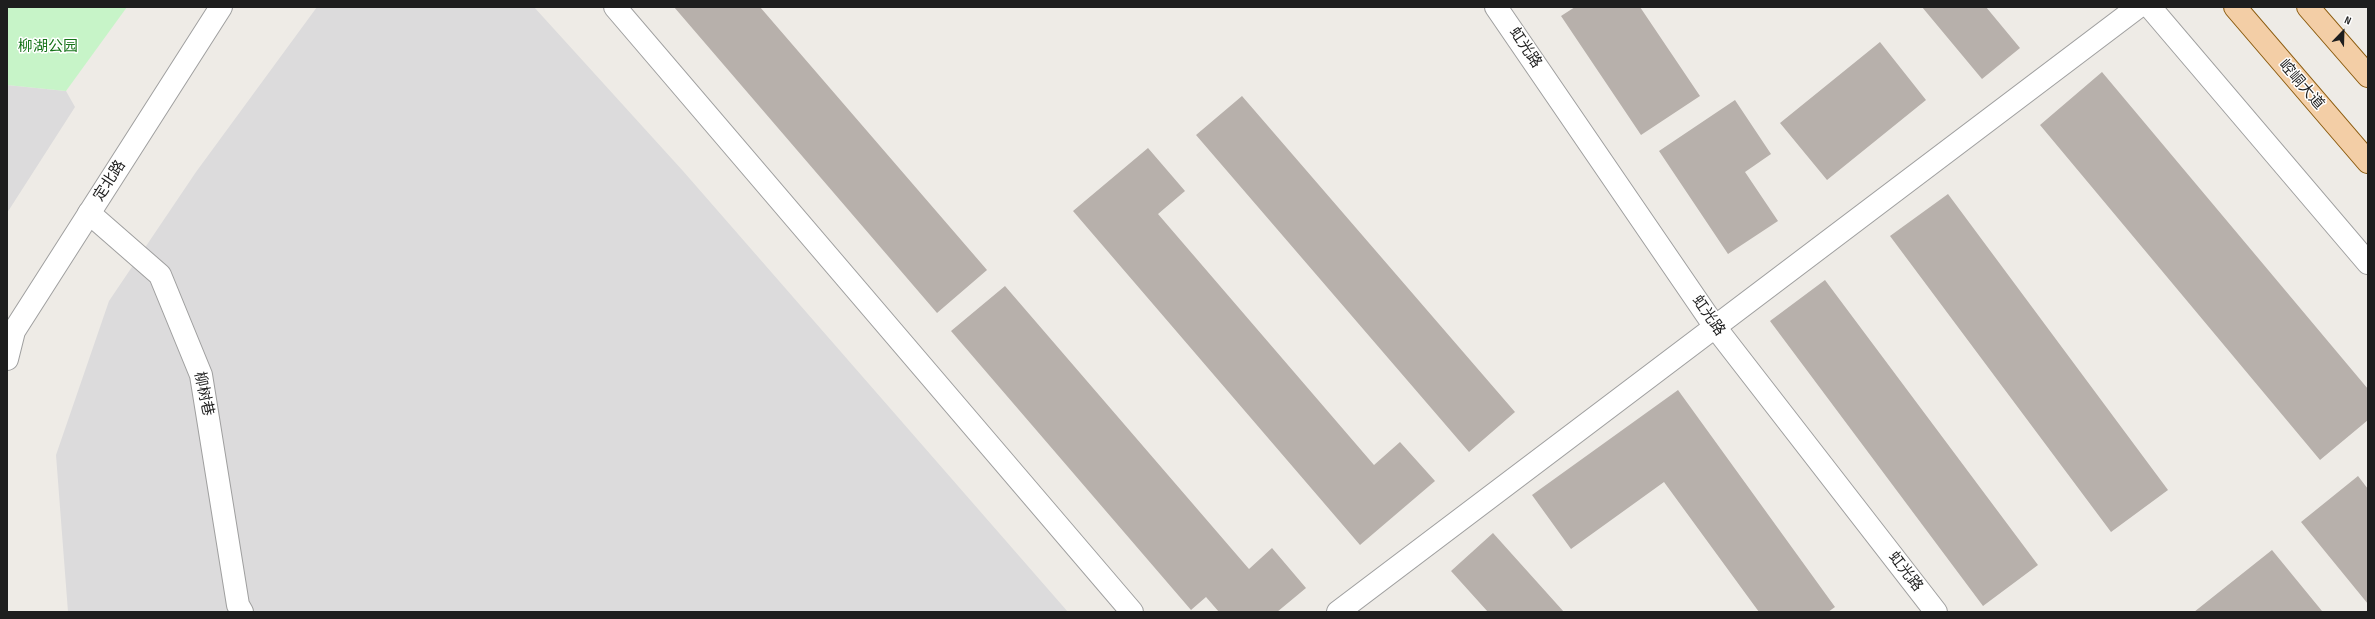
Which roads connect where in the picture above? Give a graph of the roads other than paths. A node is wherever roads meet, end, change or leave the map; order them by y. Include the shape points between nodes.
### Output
1 (221, 7) edge
2 (615, 7) edge
3 (1496, 7) edge
4 (2138, 7) edge
5 (2150, 7) edge
6 (2235, 7) edge
7 (2308, 7) edge
8 (2368, 76) edge
9 (2368, 162) edge
10 (89, 214) junction
11 (2368, 263) edge
12 (1715, 327) junction
13 (7, 359) edge
14 (242, 612) edge
15 (1132, 612) edge
16 (1338, 612) edge
17 (1936, 612) edge

1 - 10 street, 定北路
2 - 15 street
3 - 12 street, 虹光路
4 - 12 street
5 - 11 street
6 - 9 main road, 崆峒大道
7 - 8 main road
10 - 13 street, 定北路 via 14,331
10 - 14 street, 柳树巷 via 160,275 201,375 238,605
12 - 16 street
12 - 17 street, 虹光路

